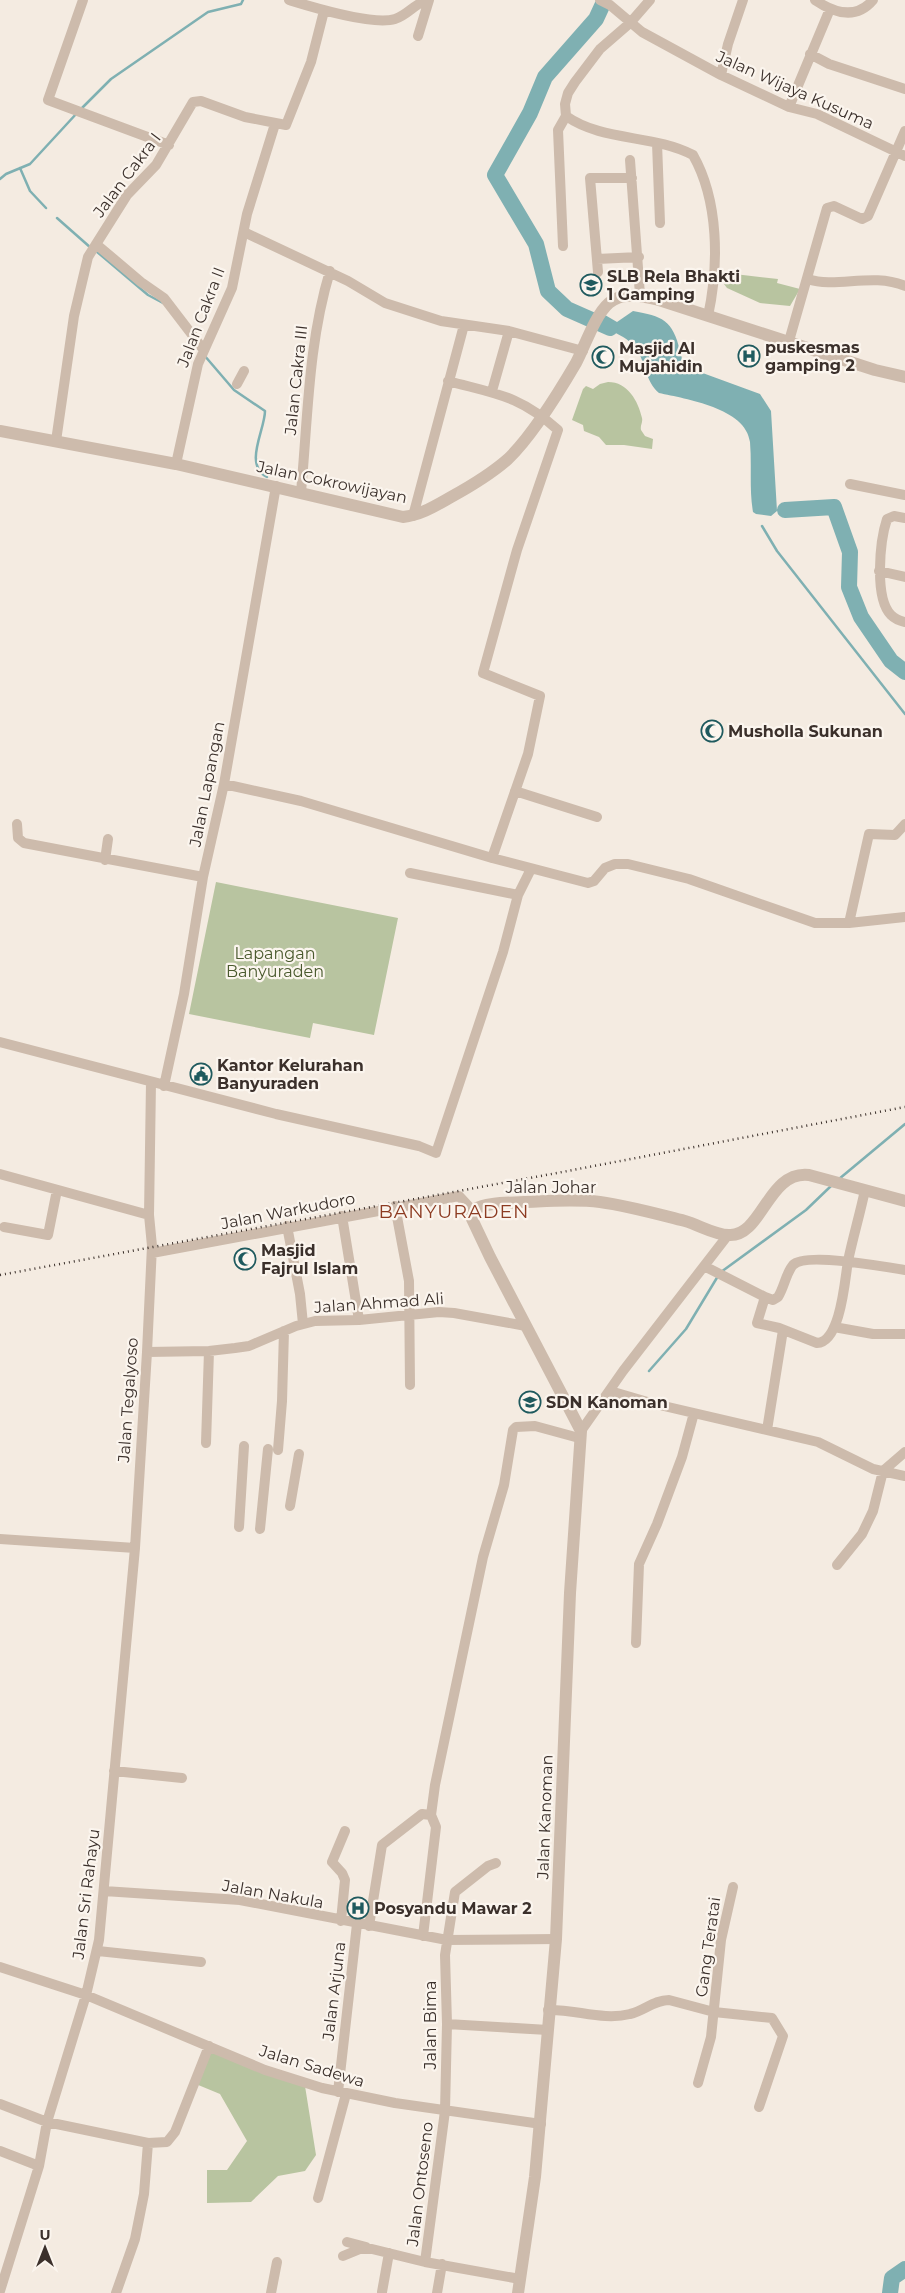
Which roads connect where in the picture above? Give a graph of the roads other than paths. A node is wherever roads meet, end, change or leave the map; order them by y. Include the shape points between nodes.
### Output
1 (83, 0) edge
2 (289, 0) edge
3 (429, 0) edge
4 (600, 0) edge
5 (650, 0) edge
6 (743, 0) edge
7 (815, 0) edge
8 (873, 0) edge
9 (830, 9) junction
10 (324, 11) junction
11 (630, 23) junction
12 (418, 36) dead end
13 (810, 54) junction
14 (721, 75) junction
15 (905, 89) edge
16 (789, 107) junction
17 (566, 116) junction
18 (274, 124) junction
19 (905, 131) edge
20 (658, 143) junction
21 (170, 145) junction
22 (895, 152) junction
23 (905, 156) edge
24 (630, 160) dead end
25 (632, 178) junction
26 (660, 223) dead end
27 (244, 232) junction
28 (563, 246) dead end
29 (93, 248) junction
30 (639, 257) junction
31 (597, 259) junction
32 (330, 272) junction
33 (598, 272) dead end
34 (808, 279) junction
35 (905, 286) edge
36 (640, 295) junction
37 (708, 316) junction
38 (464, 325) junction
39 (509, 331) junction
40 (789, 340) junction
41 (202, 351) junction
42 (582, 351) junction
43 (244, 371) dead end
44 (905, 377) edge
45 (448, 381) junction
46 (237, 384) dead end
47 (492, 392) junction
48 (542, 415) junction
49 (0, 431) edge
50 (56, 441) junction
51 (176, 464) junction
52 (850, 484) dead end
53 (276, 486) junction
54 (301, 492) junction
55 (905, 495) edge
56 (413, 516) junction
57 (905, 518) edge
58 (879, 571) junction
59 (905, 577) edge
60 (905, 622) edge
61 (224, 784) junction
62 (515, 791) junction
63 (596, 816) dead end
64 (17, 824) dead end
65 (905, 824) edge
66 (108, 838) dead end
67 (492, 858) junction
68 (105, 860) junction
69 (531, 869) junction
70 (410, 873) dead end
71 (203, 877) junction
72 (518, 895) junction
73 (905, 917) edge
74 (849, 923) junction
75 (0, 1042) edge
76 (151, 1082) junction
77 (164, 1086) junction
78 (0, 1174) edge
79 (57, 1190) junction
80 (865, 1190) junction
81 (905, 1201) edge
82 (395, 1206) junction
83 (472, 1210) junction
84 (149, 1215) junction
85 (342, 1216) junction
86 (287, 1226) junction
87 (4, 1227) dead end
88 (728, 1236) junction
89 (152, 1253) junction
90 (848, 1263) junction
91 (704, 1266) junction
92 (905, 1270) edge
93 (765, 1297) junction
94 (411, 1315) junction
95 (360, 1320) junction
96 (303, 1324) junction
97 (526, 1326) junction
98 (834, 1327) junction
99 (783, 1330) junction
100 (284, 1331) junction
101 (905, 1334) edge
102 (209, 1351) junction
103 (147, 1352) junction
104 (410, 1385) dead end
105 (610, 1391) junction
106 (694, 1413) junction
107 (767, 1430) junction
108 (580, 1435) junction
109 (206, 1443) dead end
110 (244, 1446) dead end
111 (905, 1452) edge
112 (299, 1454) dead end
113 (883, 1471) junction
114 (905, 1476) edge
115 (290, 1506) dead end
116 (239, 1527) dead end
117 (260, 1529) dead end
118 (0, 1540) edge
119 (135, 1548) junction
120 (837, 1565) dead end
121 (636, 1643) dead end
122 (114, 1771) junction
123 (182, 1778) dead end
124 (431, 1815) junction
125 (346, 1831) dead end
126 (496, 1863) dead end
127 (733, 1887) dead end
128 (104, 1892) junction
129 (341, 1921) junction
130 (357, 1924) junction
131 (370, 1926) junction
132 (423, 1936) junction
133 (556, 1939) junction
134 (447, 1940) junction
135 (98, 1951) junction
136 (201, 1962) dead end
137 (0, 1967) edge
138 (86, 1995) junction
139 (548, 2010) junction
140 (714, 2012) junction
141 (447, 2024) junction
142 (548, 2030) junction
143 (209, 2046) junction
144 (698, 2083) dead end
145 (342, 2093) junction
146 (0, 2104) edge
147 (759, 2107) dead end
148 (445, 2111) junction
149 (48, 2122) junction
150 (541, 2124) junction
151 (148, 2143) junction
152 (0, 2151) edge
153 (39, 2166) junction
154 (318, 2198) dead end
155 (347, 2242) dead end
156 (372, 2249) junction
157 (389, 2253) junction
158 (342, 2256) dead end
159 (277, 2262) dead end
160 (425, 2262) junction
161 (442, 2264) junction
162 (520, 2279) junction
163 (0, 2291) edge
164 (382, 2292) edge
165 (116, 2293) edge
166 (271, 2293) edge
167 (437, 2293) edge
168 (518, 2293) edge

1 - 21 street via 48,100
2 - 10 street
3 - 10 street via 393,20
3 - 12 street
4 - 11 street, Jalan Wijaya Kusuma
5 - 11 street
6 - 14 street
7 - 9 street
8 - 9 street via 856,12 841,13
9 - 13 street
10 - 18 street via 311,62 286,125
11 - 14 street, Jalan Wijaya Kusuma
11 - 17 street via 600,49 568,92
13 - 15 street via 829,64
13 - 16 street
14 - 16 street, Jalan Wijaya Kusuma
16 - 22 street, Jalan Wijaya Kusuma via 817,114
17 - 20 street via 578,125
17 - 28 street via 558,130
18 - 21 street, Jalan Cakra I via 196,101
18 - 27 street, Jalan Cakra II
19 - 22 street
20 - 26 street
20 - 37 street via 693,155 706,191 714,248
21 - 29 street, Jalan Cakra I via 127,195
22 - 23 street, Jalan Wijaya Kusuma
22 - 34 street via 868,216 862,219 834,206 827,208
24 - 25 street
25 - 30 street
25 - 31 street via 590,178
27 - 32 street
27 - 41 street, Jalan Cakra II via 228,300
29 - 41 street via 164,298
29 - 50 street, Jalan Cakra I via 76,300
30 - 31 street
30 - 36 street
31 - 33 street
32 - 38 street via 385,303 440,321
32 - 54 street, Jalan Cakra III via 316,322 310,366
34 - 35 street via 820,282 883,280
34 - 40 street
36 - 37 street, Jalan Cokrowijayan
36 - 42 street, Jalan Cokrowijayan via 618,298 609,303 601,312
37 - 40 street, Jalan Cokrowijayan
38 - 39 street
38 - 45 street
39 - 42 street
39 - 47 street
40 - 44 street, Jalan Cokrowijayan
41 - 51 street, Jalan Cakra II
42 - 48 street, Jalan Cokrowijayan
43 - 46 street
45 - 47 street
45 - 56 street
47 - 48 street via 509,396
48 - 56 street, Jalan Cokrowijayan via 520,446 494,470 476,484
48 - 62 street via 558,430 516,550 483,673 540,696 528,754
49 - 50 street, Jalan Cokrowijayan
50 - 51 street, Jalan Cokrowijayan
51 - 53 street, Jalan Cokrowijayan
52 - 55 street
53 - 54 street, Jalan Cokrowijayan
53 - 61 street, Jalan Lapangan
54 - 56 street, Jalan Cokrowijayan via 386,514
57 - 58 street via 894,516 887,519
58 - 59 street
58 - 60 street via 886,608 891,615
61 - 67 street via 301,801
61 - 71 street, Jalan Lapangan
62 - 63 street
62 - 67 street
64 - 68 street via 18,838 24,843
65 - 74 street via 895,835 869,834
66 - 68 street
67 - 69 street
68 - 71 street
69 - 72 street
69 - 74 street via 592,883 605,868 628,864 689,879 815,923
70 - 72 street
71 - 77 street, Jalan Lapangan via 184,994
72 - 77 street via 504,952 436,1153 419,1146 289,1119
73 - 74 street
75 - 76 street
76 - 77 street
76 - 84 street, Jalan Tegalyoso
78 - 79 street
79 - 84 street
79 - 87 street via 48,1235
80 - 81 street
80 - 88 street via 809,1175 790,1177 746,1228
80 - 90 street
82 - 83 street, Jalan Warkudoro via 459,1196
82 - 85 street, Jalan Warkudoro
82 - 94 street via 407,1265
83 - 88 street, Jalan Johar via 502,1203 599,1202 644,1210
83 - 97 street via 472,1219
84 - 89 street, Jalan Tegalyoso
85 - 86 street, Jalan Warkudoro
85 - 95 street
86 - 89 street, Jalan Warkudoro
86 - 96 street
88 - 91 street
89 - 103 street, Jalan Tegalyoso
90 - 92 street
90 - 93 street via 810,1259 798,1262 790,1270 778,1297 773,1300
90 - 98 street
91 - 93 street
91 - 105 street
93 - 99 street via 757,1323
94 - 95 street, Jalan Ahmad Ali
94 - 97 street, Jalan Ahmad Ali via 454,1313
94 - 104 street
95 - 96 street, Jalan Ahmad Ali
96 - 100 street, Jalan Ahmad Ali
97 - 108 street
98 - 99 street via 820,1343
98 - 101 street via 873,1334
99 - 107 street
100 - 102 street, Jalan Ahmad Ali via 249,1346
100 - 117 street via 273,1450
102 - 103 street, Jalan Ahmad Ali
102 - 109 street
103 - 119 street, Jalan Tegalyoso
105 - 106 street
105 - 108 street
106 - 107 street
106 - 121 street via 658,1524 639,1564
107 - 113 street via 818,1442
108 - 124 street via 526,1425 513,1430 504,1485 479,1575
108 - 133 street, Jalan Kanoman
110 - 116 street
111 - 113 street
112 - 115 street
113 - 114 street
113 - 120 street via 873,1511 862,1534
118 - 119 street
119 - 122 street, Jalan Sri Rahayu
122 - 123 street
122 - 128 street, Jalan Sri Rahayu
124 - 131 street via 422,1814 382,1845
124 - 132 street via 436,1827
125 - 129 street via 332,1862 345,1880
126 - 134 street, Jalan Bima via 456,1892
127 - 140 street, Gang Teratai via 722,1940
128 - 129 street, Jalan Nakula via 240,1900
128 - 135 street, Jalan Sri Rahayu
129 - 130 street, Jalan Nakula
130 - 131 street, Jalan Nakula
130 - 145 street, Jalan Arjuna
131 - 132 street, Jalan Nakula
132 - 134 street, Jalan Nakula
133 - 134 street, Jalan Nakula
133 - 139 street, Jalan Kanoman
134 - 141 street, Jalan Bima
135 - 136 street
135 - 138 street, Jalan Sri Rahayu
137 - 138 street, Jalan Sadewa
138 - 143 street, Jalan Sadewa
138 - 149 street, Jalan Sri Rahayu
139 - 140 street via 613,2016 630,2014 656,2002 669,2000
139 - 142 street, Jalan Kanoman
140 - 144 street, Gang Teratai via 711,2037
140 - 147 street via 772,2018 783,2036
141 - 142 street
141 - 148 street, Jalan Bima
142 - 150 street, Jalan Kanoman
143 - 145 street, Jalan Sadewa via 265,2070
143 - 151 street via 175,2132 167,2142
145 - 148 street, Jalan Sadewa
145 - 154 street, Jalan Arjuna
146 - 149 street
148 - 150 street, Jalan Sadewa
148 - 160 street, Jalan Ontoseno
149 - 151 street
149 - 153 street, Jalan Sri Rahayu
150 - 162 street, Jalan Kanoman
151 - 165 street via 144,2194 135,2239
152 - 153 street
153 - 163 street, Jalan Sri Rahayu
155 - 156 street
156 - 157 street
156 - 158 street via 360,2249
157 - 160 street
157 - 164 street
159 - 166 street
160 - 161 street
161 - 162 street
161 - 167 street
162 - 168 street, Jalan Kanoman

